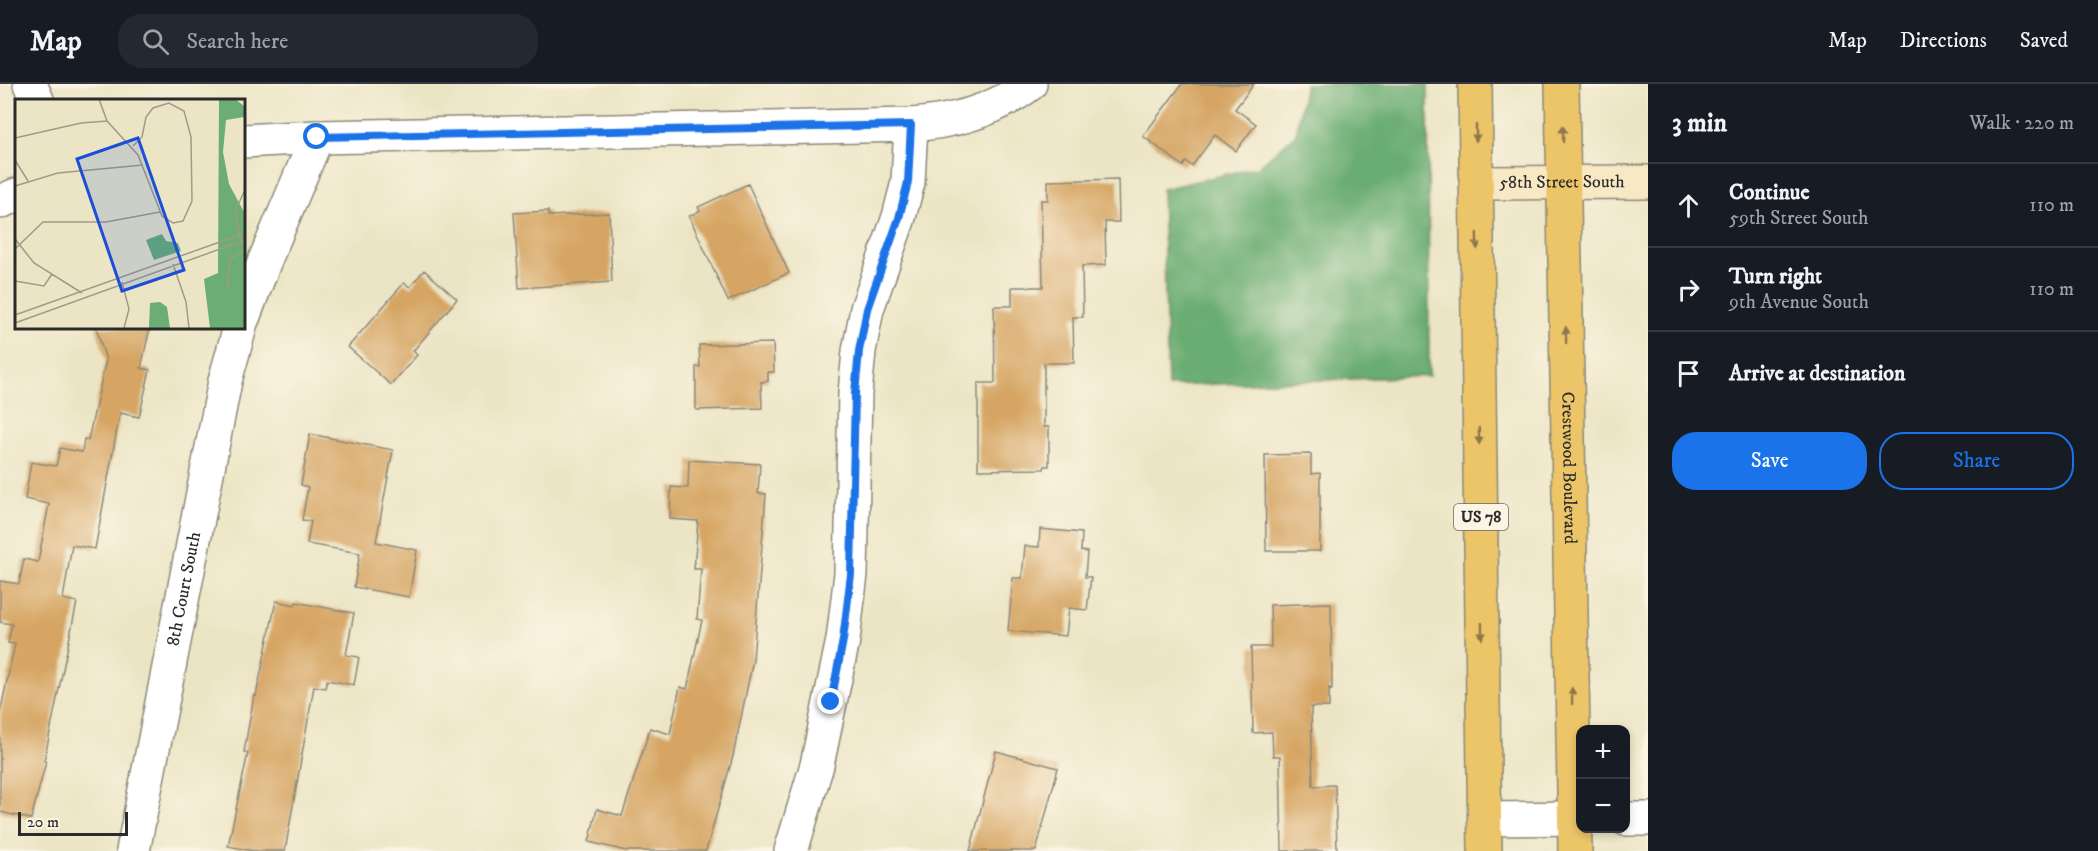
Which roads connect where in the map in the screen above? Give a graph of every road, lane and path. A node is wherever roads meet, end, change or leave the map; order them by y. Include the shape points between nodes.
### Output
1 (30, 84) edge
2 (1030, 84) edge
3 (1475, 84) edge
4 (1562, 84) edge
5 (38, 99) edge
6 (911, 125) junction
7 (317, 137) junction
8 (244, 141) edge
9 (1648, 182) edge
10 (1476, 183) junction
11 (1564, 183) junction
12 (15, 195) edge
13 (0, 202) edge
14 (244, 315) edge
15 (240, 328) edge
16 (1576, 779) edge
17 (1576, 818) edge
18 (1485, 819) junction
19 (1630, 819) edge
20 (1648, 819) edge
21 (1576, 833) edge
22 (133, 851) edge
23 (791, 851) edge
24 (1485, 851) edge
25 (1575, 851) edge

1 - 5 street
2 - 6 street via 993,107 964,117
3 -> 10 main road, US 78
11 -> 4 main road, Crestwood Boulevard
6 - 7 street
6 - 23 street via 908,182 870,299 859,351 851,574 843,640 817,765
7 - 8 street
7 - 14 street
9 - 11 street, 58th Street South
10 - 11 street, 58th Street South
10 -> 18 main road, US 78
16 -> 11 main road, Crestwood Boulevard
12 - 13 street
15 - 22 street, 8th Court South via 225,381
17 - 18 street
18 - 24 main road, US 78
19 - 20 street
21 - 25 main road, Crestwood Boulevard

